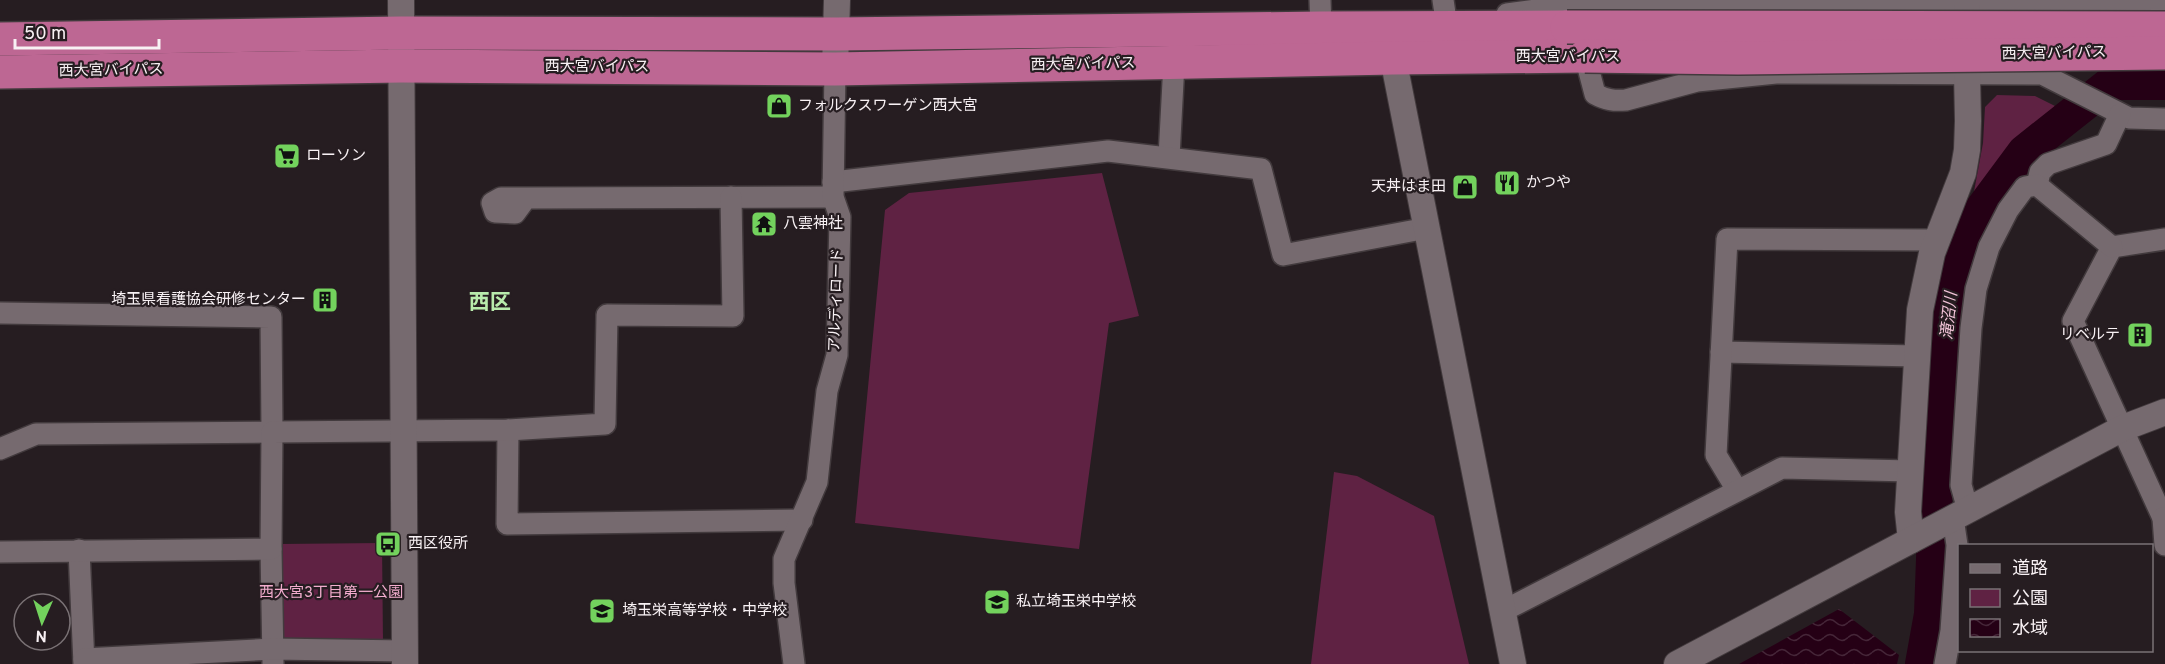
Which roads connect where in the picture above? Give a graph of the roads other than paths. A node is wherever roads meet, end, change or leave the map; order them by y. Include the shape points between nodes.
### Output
1 (401, 0) edge
2 (837, 0) edge
3 (1601, 1) edge
4 (1967, 2) edge
5 (1814, 4) junction
6 (2165, 7) edge
7 (1321, 14) edge
8 (1445, 14) edge
9 (1485, 27) junction
10 (2165, 28) edge
11 (401, 33) junction
12 (837, 34) junction
13 (0, 39) edge
14 (2165, 53) edge
15 (1585, 56) junction
16 (1393, 58) junction
17 (1174, 63) junction
18 (401, 66) junction
19 (835, 69) junction
20 (0, 72) edge
21 (1815, 73) junction
22 (1967, 74) junction
23 (2120, 114) junction
24 (2165, 119) edge
25 (1169, 157) junction
26 (2037, 185) junction
27 (833, 190) junction
28 (731, 197) junction
29 (526, 198) dead end
30 (1427, 228) junction
31 (2165, 239) edge
32 (1936, 240) junction
33 (2112, 247) junction
34 (0, 313) edge
35 (1721, 352) junction
36 (1917, 356) junction
37 (2165, 412) edge
38 (2122, 428) junction
39 (403, 430) junction
40 (508, 430) junction
41 (272, 432) junction
42 (0, 449) edge
43 (1910, 471) junction
44 (1737, 490) junction
45 (1955, 517) junction
46 (2164, 517) edge
47 (802, 520) junction
48 (1914, 538) junction
49 (2165, 545) edge
50 (271, 549) junction
51 (79, 550) junction
52 (0, 552) edge
53 (1503, 611) junction
54 (273, 657) edge
55 (405, 658) edge
56 (84, 661) edge
57 (795, 664) edge
58 (1513, 664) edge
59 (1677, 664) edge
60 (1945, 664) edge

1 - 11 street
2 - 12 street, アルディロード
3 - 5 street
3 - 9 street via 1503,15
4 - 5 street
4 - 6 street
5 - 21 street
7 - 8 highway, 西大宮バイパス
7 - 12 highway, 西大宮バイパス
8 - 9 highway, 西大宮バイパス
9 - 10 highway, 西大宮バイパス, bridge
11 - 12 highway, 西大宮バイパス
11 - 13 highway, 西大宮バイパス
11 - 18 street
12 - 19 street, アルディロード
14 - 15 highway, 西大宮バイパス, bridge
15 - 16 highway, 西大宮バイパス
15 - 21 street via 1595,94 1616,101 1697,81
16 - 17 highway, 西大宮バイパス
16 - 30 street
17 - 19 highway, 西大宮バイパス
17 - 25 street
18 - 19 highway, 西大宮バイパス
18 - 20 highway, 西大宮バイパス
18 - 39 street
19 - 27 street, アルディロード
21 - 22 street
22 - 23 street via 2042,75
22 - 32 street via 1963,173
23 - 24 street
23 - 26 street via 2106,144 2048,164 2040,172
25 - 27 street via 1108,150
25 - 30 street via 1261,169 1283,255
26 - 33 street
26 - 45 street via 2025,187 2008,210 1989,247 1976,289 1961,485
27 - 28 street
27 - 47 street, アルディロード via 840,217 837,355 827,391 817,482
28 - 29 street
28 - 40 street via 733,316 607,315 605,424
30 - 53 street
31 - 33 street
32 - 35 street via 1727,239
32 - 36 street via 1920,310
33 - 38 street via 2073,321
34 - 41 street via 271,317
35 - 36 street
35 - 44 street via 1716,455
36 - 43 street
37 - 38 street
38 - 45 street
38 - 46 street
39 - 40 street
39 - 41 street
39 - 55 street
40 - 47 street via 507,524
41 - 42 street via 36,434
41 - 50 street
43 - 44 street via 1782,468
43 - 48 street via 1908,512
44 - 53 street
45 - 48 street
45 - 60 street via 1958,545
46 - 49 street
47 - 57 street, アルディロード via 784,559
48 - 59 street
50 - 51 street
50 - 54 street
51 - 52 street
51 - 56 street
53 - 58 street
54 - 55 street
54 - 56 street

